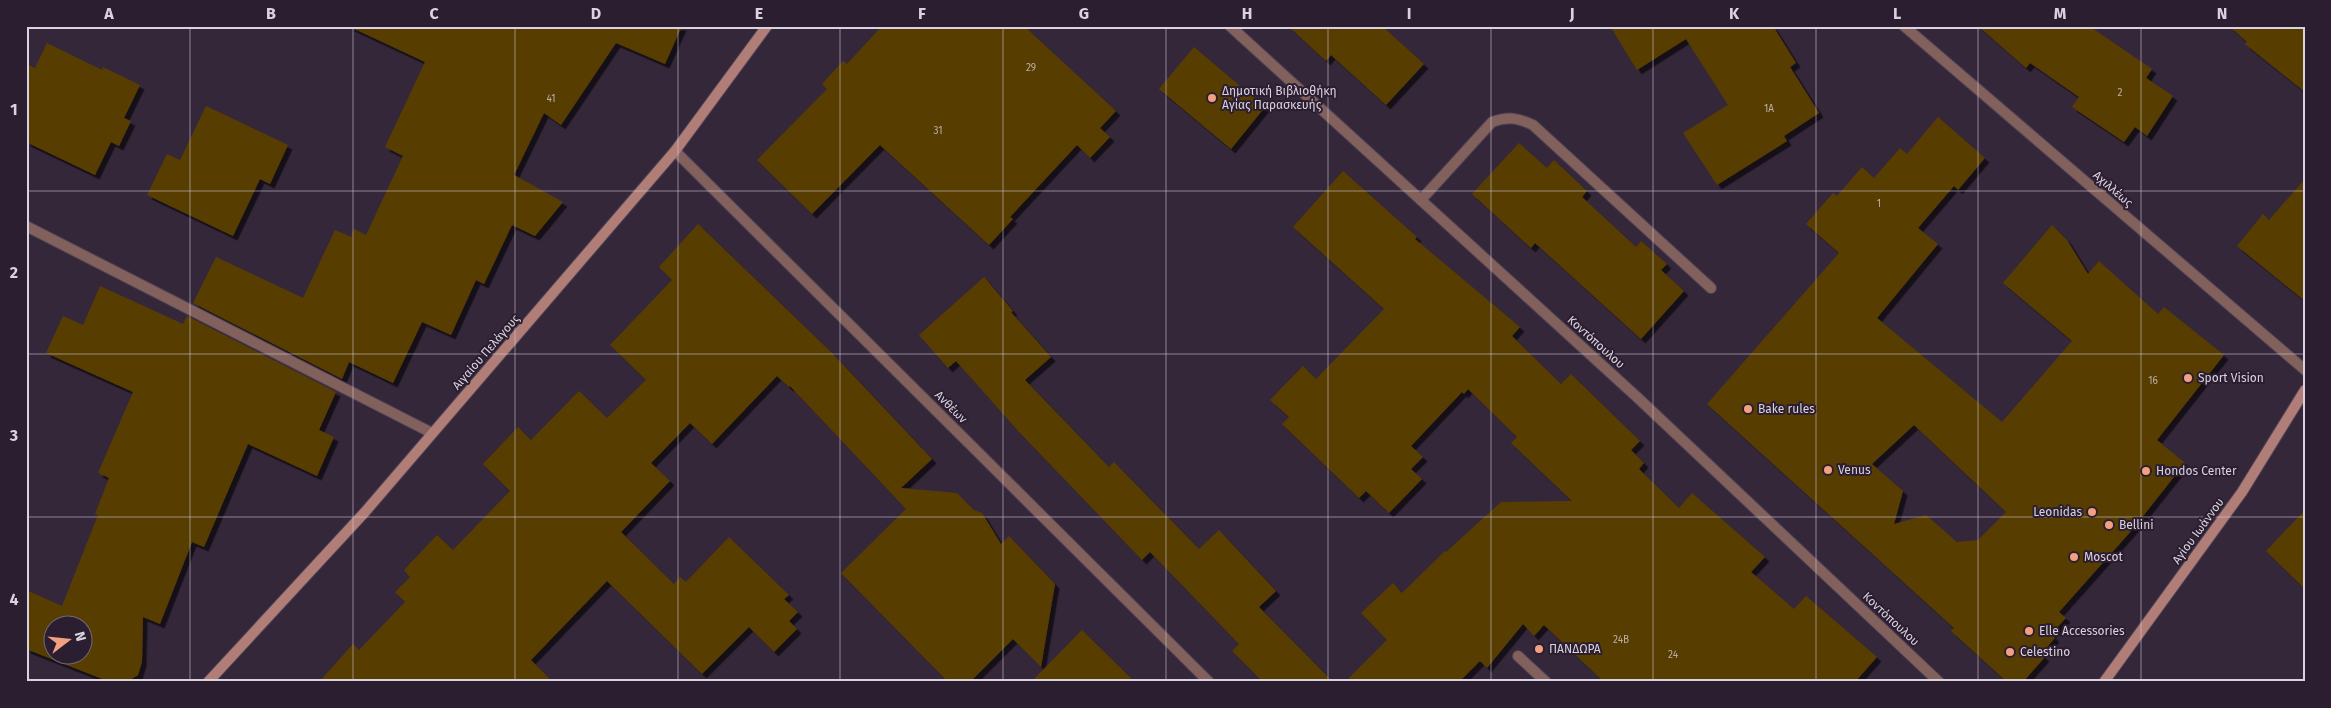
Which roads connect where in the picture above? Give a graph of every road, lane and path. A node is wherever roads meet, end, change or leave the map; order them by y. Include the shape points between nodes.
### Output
1 (767, 26) edge
2 (1230, 26) edge
3 (1904, 26) edge
4 (675, 151) junction
5 (1421, 200) junction
6 (26, 226) edge
7 (1711, 288) dead end
8 (2305, 370) edge
9 (2305, 390) edge
10 (432, 433) junction
11 (1518, 656) dead end
12 (208, 682) edge
13 (1209, 682) edge
14 (1546, 682) edge
15 (1939, 682) edge
16 (2104, 682) edge

1 - 4 street, Αιγαίου Πελάγους
2 - 5 street, Κοντόπουλου
3 - 8 street, Αχιλλέως
4 - 10 street, Αιγαίου Πελάγους
4 - 13 street, Ανθέων
5 - 7 street via 1492,122 1505,117 1519,118 1533,125
5 - 15 street, Κοντόπουλου via 1638,398
6 - 10 street
9 - 16 street, Αγίου Ιωάννου via 2242,492
10 - 12 street, Αιγαίου Πελάγους via 365,512
11 - 14 street

